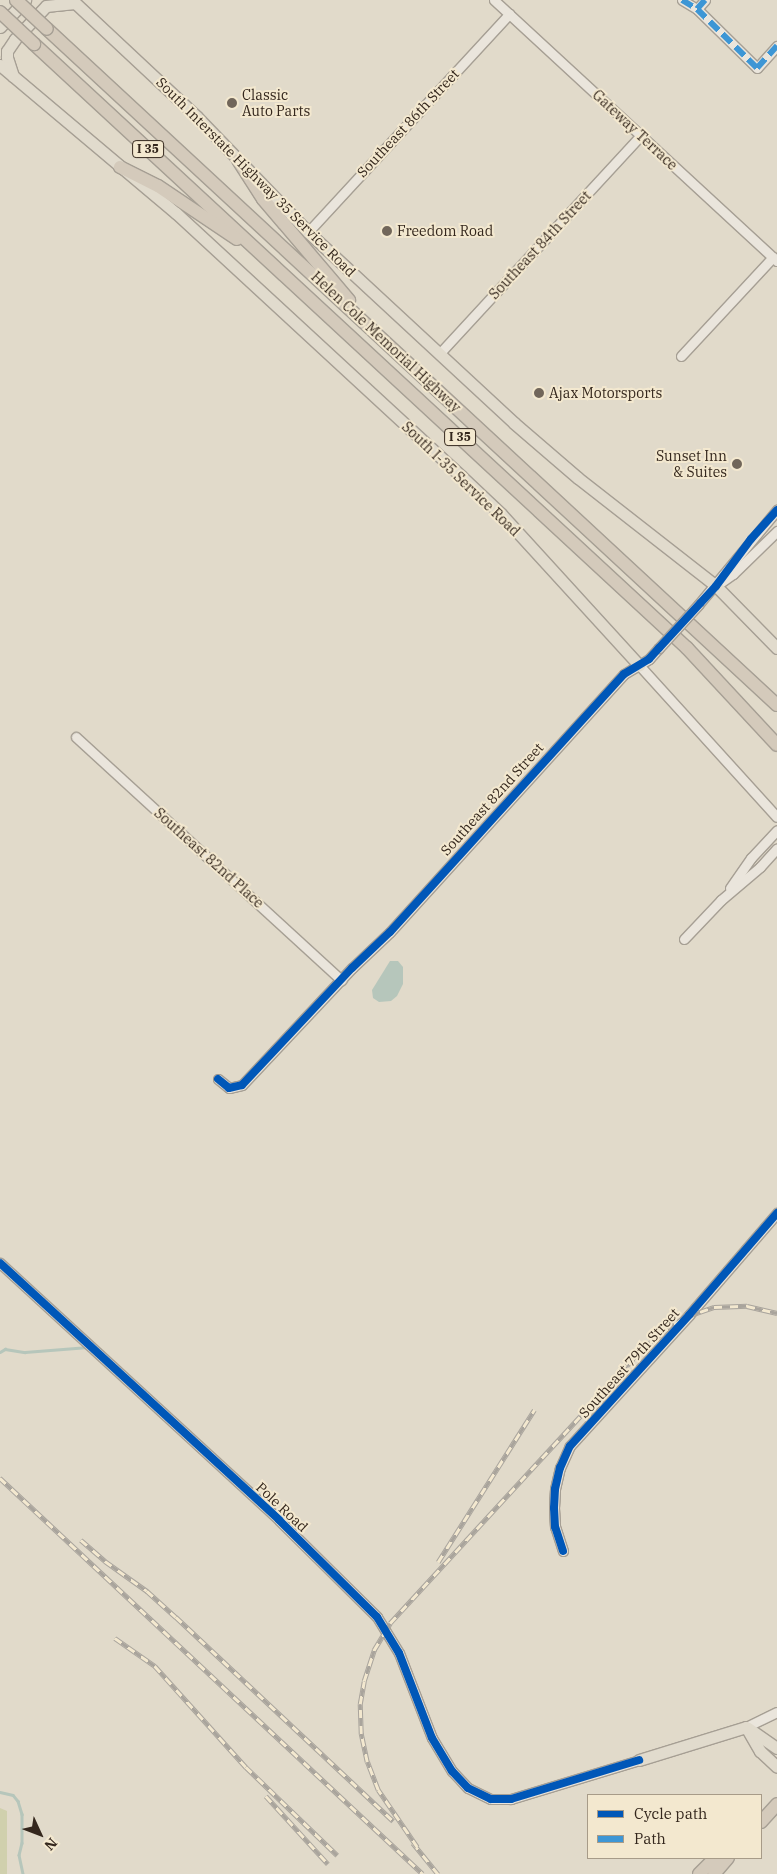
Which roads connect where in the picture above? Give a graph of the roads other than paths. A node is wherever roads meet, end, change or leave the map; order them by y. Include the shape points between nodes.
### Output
1 (16, 0) edge
2 (25, 0) edge
3 (494, 0) edge
4 (682, 0) edge
5 (705, 0) edge
6 (73, 2) edge
7 (697, 9) junction
8 (0, 12) edge
9 (509, 14) junction
10 (0, 27) edge
11 (777, 46) edge
12 (0, 65) edge
13 (14, 78) junction
14 (641, 135) junction
15 (238, 160) junction
16 (120, 167) junction
17 (308, 232) junction
18 (262, 255) junction
19 (775, 259) edge
20 (387, 343) junction
21 (439, 354) junction
22 (681, 356) dead end
23 (777, 510) edge
24 (777, 531) edge
25 (716, 586) junction
26 (777, 648) edge
27 (639, 665) junction
28 (725, 690) junction
29 (777, 705) edge
30 (777, 735) edge
31 (76, 737) dead end
32 (777, 745) edge
33 (777, 817) edge
34 (777, 830) edge
35 (777, 848) edge
36 (721, 900) junction
37 (684, 939) dead end
38 (341, 980) junction
39 (218, 1079) dead end
40 (777, 1213) edge
41 (0, 1263) edge
42 (563, 1551) dead end
43 (777, 1712) edge
44 (746, 1727) junction
45 (777, 1748) edge
46 (639, 1760) joint
47 (777, 1767) edge
48 (777, 1794) edge
49 (777, 1804) edge
50 (762, 1809) edge
51 (762, 1821) edge
52 (713, 1859) edge
53 (727, 1859) edge
54 (699, 1874) edge
55 (714, 1874) edge

1 - 20 highway, Helen Cole Memorial Highway / I 35, bridge
2 - 10 main road
3 - 9 street, Gateway Terrace
4 - 7 street
5 - 7 street
6 - 13 main road via 46,6 15,39 7,51
6 - 15 main road, South Interstate Highway 35 Service Road via 181,101
7 - 11 street via 757,68
8 - 18 highway, Helen Cole Memorial Highway / I 35, bridge
9 - 14 street, Gateway Terrace
9 - 17 street, Southeast 86th Street
12 - 13 main road
13 - 16 main road
14 - 19 street, Gateway Terrace
14 - 21 street, Southeast 84th Street
15 - 17 main road, South Interstate Highway 35 Service Road
15 - 20 highway via 263,198
16 - 18 highway via 158,186
16 - 27 main road, South I-35 Service Road via 176,212 468,482
17 - 21 main road, South Interstate Highway 35 Service Road
18 - 28 highway, Helen Cole Memorial Highway / I 35 via 687,648
19 - 22 street
20 - 29 highway, Helen Cole Memorial Highway / I 35
21 - 25 main road via 548,454
23 - 25 street, Southeast 82nd Street
24 - 25 street, Southeast 82nd Street
25 - 26 main road
25 - 27 street, Southeast 82nd Street, bridge
27 - 33 street, South I-35 Service Road
27 - 38 street, Southeast 82nd Street via 624,674 390,932
28 - 30 highway, I 35
28 - 32 highway
31 - 38 street, Southeast 82nd Place
34 - 36 street via 751,858
35 - 36 street
36 - 37 street
38 - 39 street, Southeast 82nd Street via 242,1085 229,1088
40 - 42 street, Southeast 79th Street via 570,1446 555,1489 555,1527
41 - 46 street, Pole Road via 366,1604 395,1644 432,1738 452,1771 468,1788 476,1794 497,1799 518,1797
43 - 44 street
44 - 45 main road
44 - 46 main road
44 - 47 main road via 760,1751
48 - 50 highway
49 - 51 highway
52 - 54 highway
53 - 55 highway

